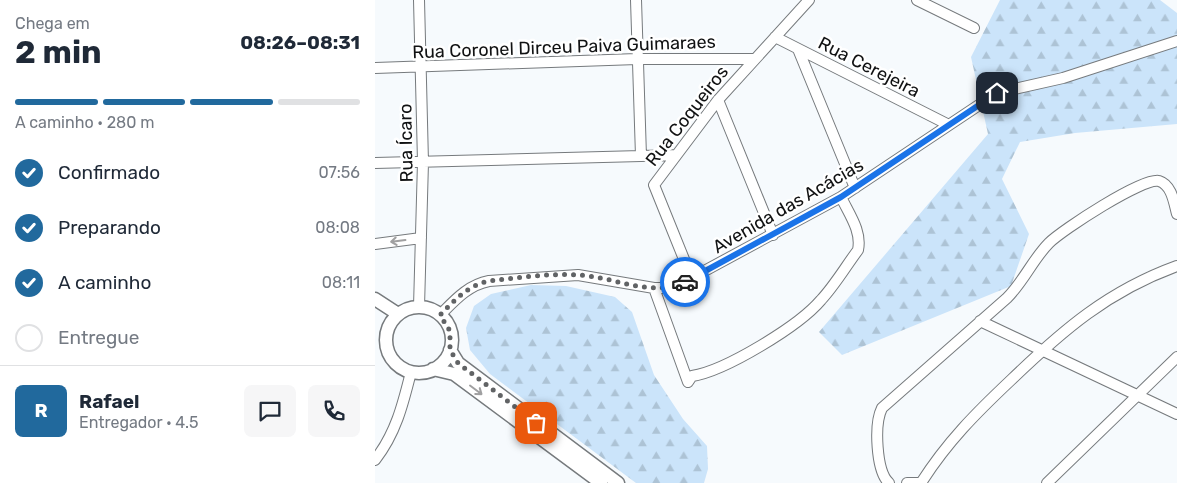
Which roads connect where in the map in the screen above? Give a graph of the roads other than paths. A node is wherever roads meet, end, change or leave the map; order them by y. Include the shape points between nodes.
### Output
1 (419, 0) edge
2 (636, 0) edge
3 (917, 0) edge
4 (808, 1) edge
5 (935, 4) edge
6 (974, 28) dead end
7 (775, 37) junction
8 (1177, 41) edge
9 (798, 49) junction
10 (637, 59) junction
11 (754, 59) junction
12 (421, 67) junction
13 (375, 68) edge
14 (718, 100) junction
15 (949, 125) junction
16 (641, 156) junction
17 (675, 156) junction
18 (423, 162) junction
19 (375, 163) edge
20 (855, 188) junction
21 (841, 197) junction
22 (1177, 214) edge
23 (773, 235) junction
24 (421, 238) junction
25 (375, 244) edge
26 (1177, 266) edge
27 (692, 279) junction
28 (653, 288) junction
29 (375, 299) edge
30 (419, 307) junction
31 (398, 314) junction
32 (440, 315) junction
33 (980, 321) junction
34 (381, 349) edge
35 (450, 350) junction
36 (1041, 351) junction
37 (1177, 357) edge
38 (433, 369) junction
39 (411, 372) junction
40 (1137, 396) junction
41 (1177, 414) edge
42 (377, 455) edge
43 (601, 483) edge
44 (618, 483) edge
45 (889, 483) edge
46 (907, 483) edge
47 (920, 483) edge
48 (1047, 483) edge

1 - 12 street, Rua Ícaro
2 - 10 street
3 - 5 street
4 - 7 street, Rua Coqueiros
5 - 6 street
7 - 9 street, Rua Cerejeira
7 - 11 street, Rua Coqueiros
8 - 15 street, Avenida das Acácias via 1063,78 997,93
9 - 15 street, Rua Cerejeira
9 - 20 street
10 - 11 street, Rua Coronel Dirceu Paiva Guimaraes
10 - 12 street, Rua Coronel Dirceu Paiva Guimaraes
10 - 16 street
11 - 14 street, Rua Coqueiros
12 - 13 street, Rua Coronel Dirceu Paiva Guimaraes
12 - 18 street, Rua Ícaro
14 - 17 street, Rua Coqueiros
14 - 23 street
15 - 20 street, Avenida das Acácias
16 - 17 street
16 - 18 street
17 - 27 street, Rua Coqueiros via 654,185
18 - 19 street
18 - 24 street, Rua Ícaro
20 - 21 street, Avenida das Acácias
21 - 23 street, Avenida das Acácias
21 - 28 street via 858,232 858,250 821,301 744,356 702,375 692,376 688,382
22 - 33 street via 1167,187 1158,181 1117,198 1051,241 1014,291
23 - 27 street, Avenida das Acácias
24 -> 25 street
24 - 30 street, Rua Ícaro
26 - 36 street via 1141,280 1105,300
27 - 28 street, Avenida das Acácias via 673,288
28 - 32 street, Avenida das Acácias via 578,274 489,281 468,288
29 - 31 main road
30 - 31 main road
30 - 32 main road
31 - 34 main road via 387,330
32 - 35 main road via 450,331
33 - 36 street
33 - 45 street via 882,408 879,460
34 - 39 main road
35 - 38 main road
35 - 44 main road via 458,363
36 - 40 street
36 - 47 street via 959,430
37 - 40 street
38 - 39 main road
38 -> 43 main road via 453,374
39 - 42 street via 399,419
40 - 41 street
40 - 48 street
46 - 47 street

